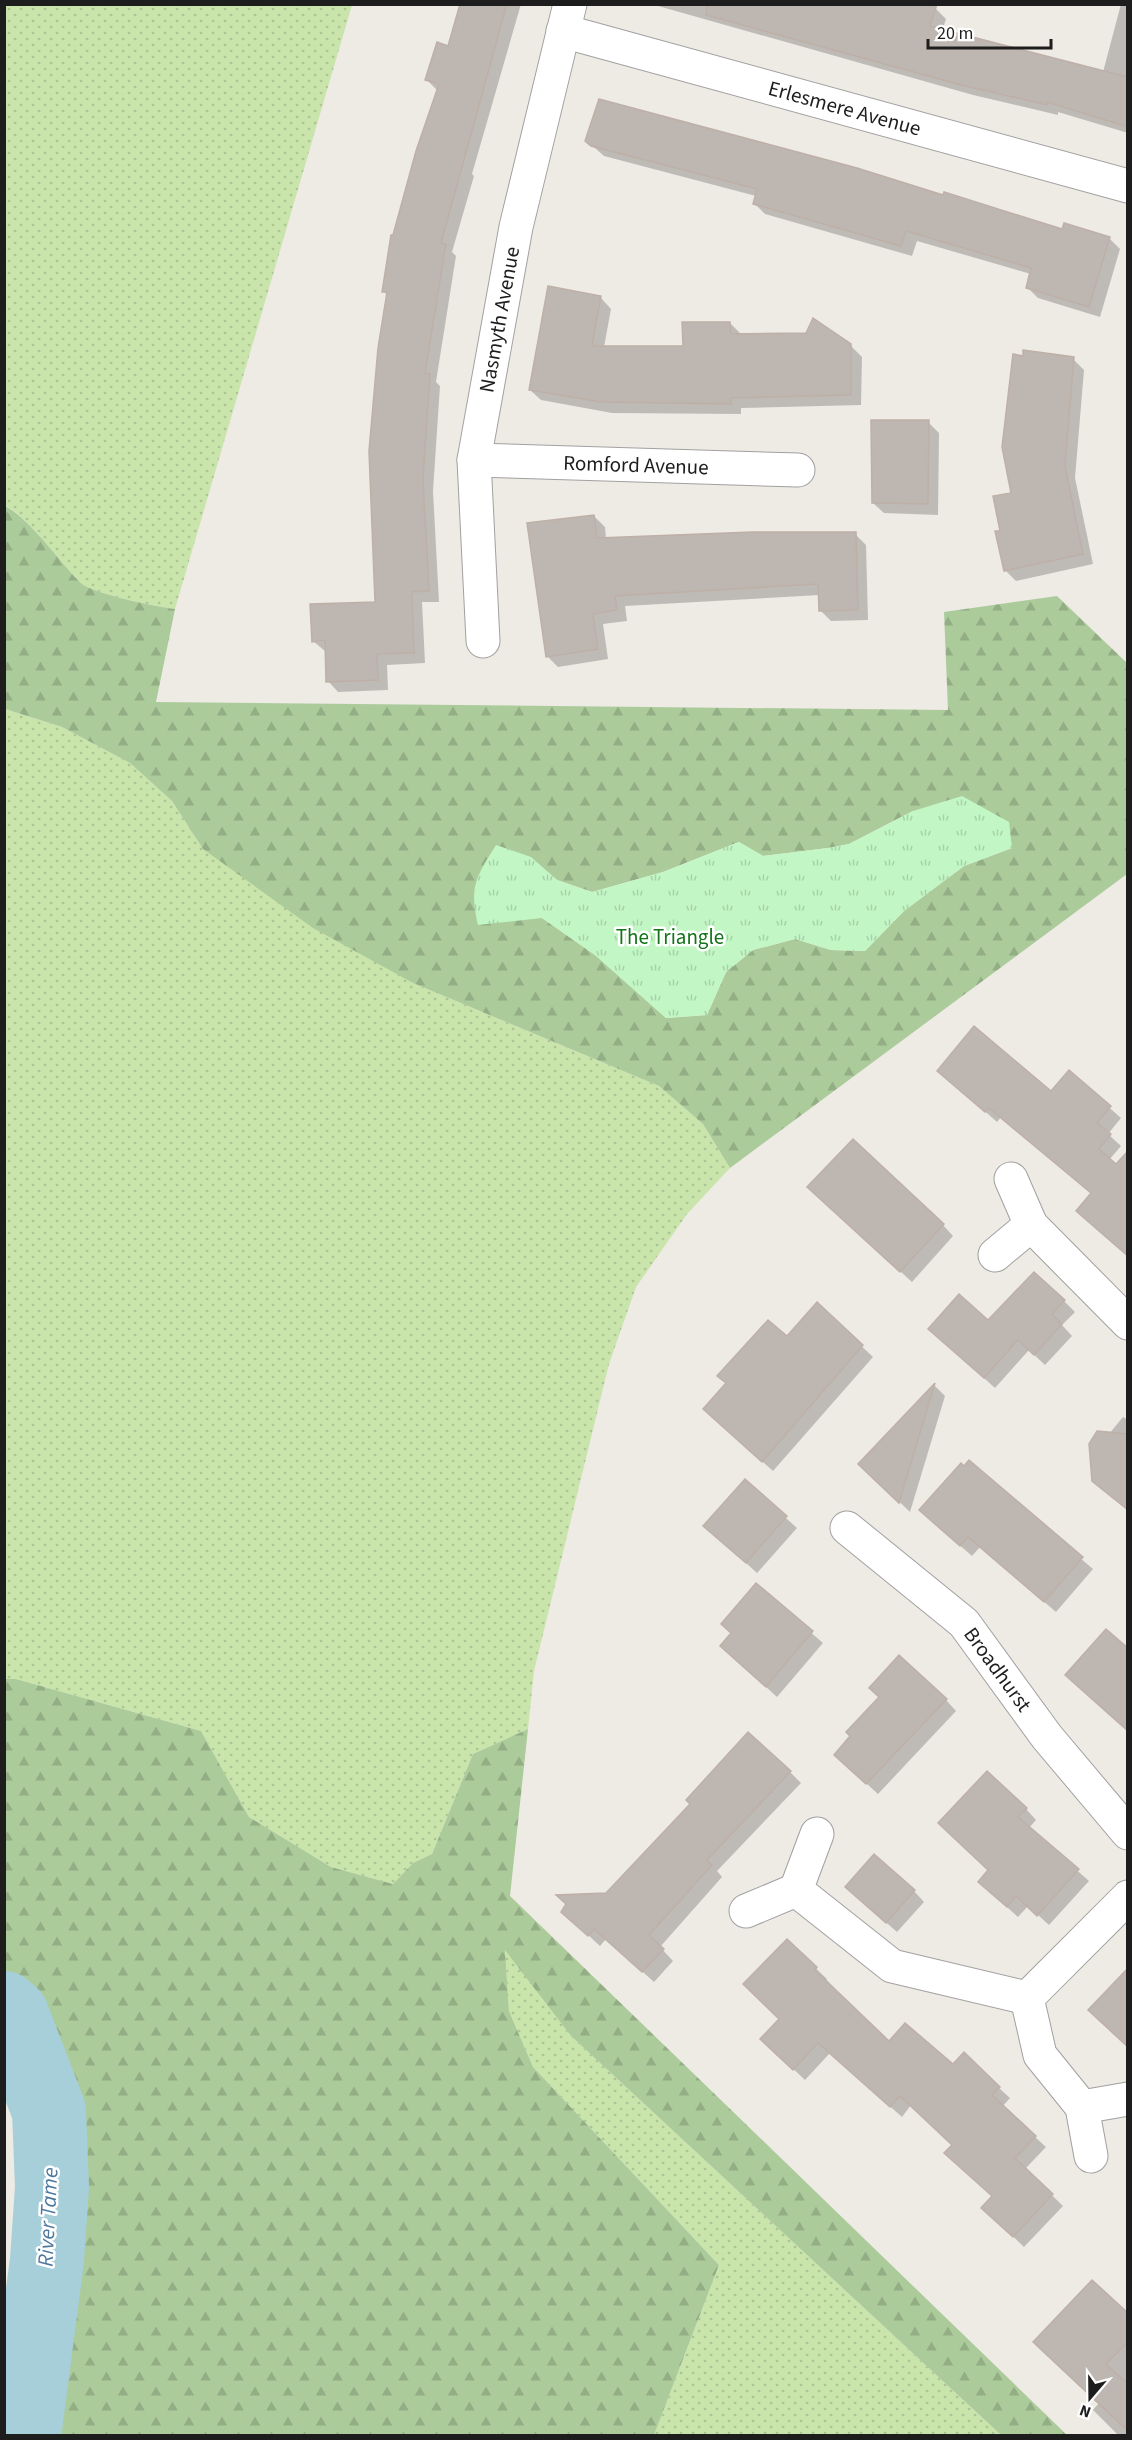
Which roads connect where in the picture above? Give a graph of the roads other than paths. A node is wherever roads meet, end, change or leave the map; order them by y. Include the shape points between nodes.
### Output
1 (566, 18) edge
2 (1128, 186) edge
3 (474, 460) junction
4 (798, 470) dead end
5 (483, 641) dead end
6 (1011, 1179) dead end
7 (1031, 1225) junction
8 (995, 1255) dead end
9 (1128, 1323) edge
10 (846, 1528) dead end
11 (1128, 1833) edge
12 (818, 1834) dead end
13 (796, 1890) junction
14 (1128, 1897) edge
15 (746, 1911) dead end
16 (1027, 1998) junction
17 (1128, 2099) edge
18 (1082, 2107) junction
19 (1091, 2156) dead end

1 - 2 street, Erlesmere Avenue
1 - 3 street, Nasmyth Avenue via 516,227
3 - 4 street, Romford Avenue
3 - 5 street, Nasmyth Avenue
6 - 7 street
7 - 8 street
7 - 9 street
10 - 11 street, Broadhurst via 964,1623 1047,1737
12 - 13 street
13 - 15 street
13 - 16 street via 891,1966
14 - 16 street
16 - 18 street via 1040,2055
17 - 18 street
18 - 19 street

